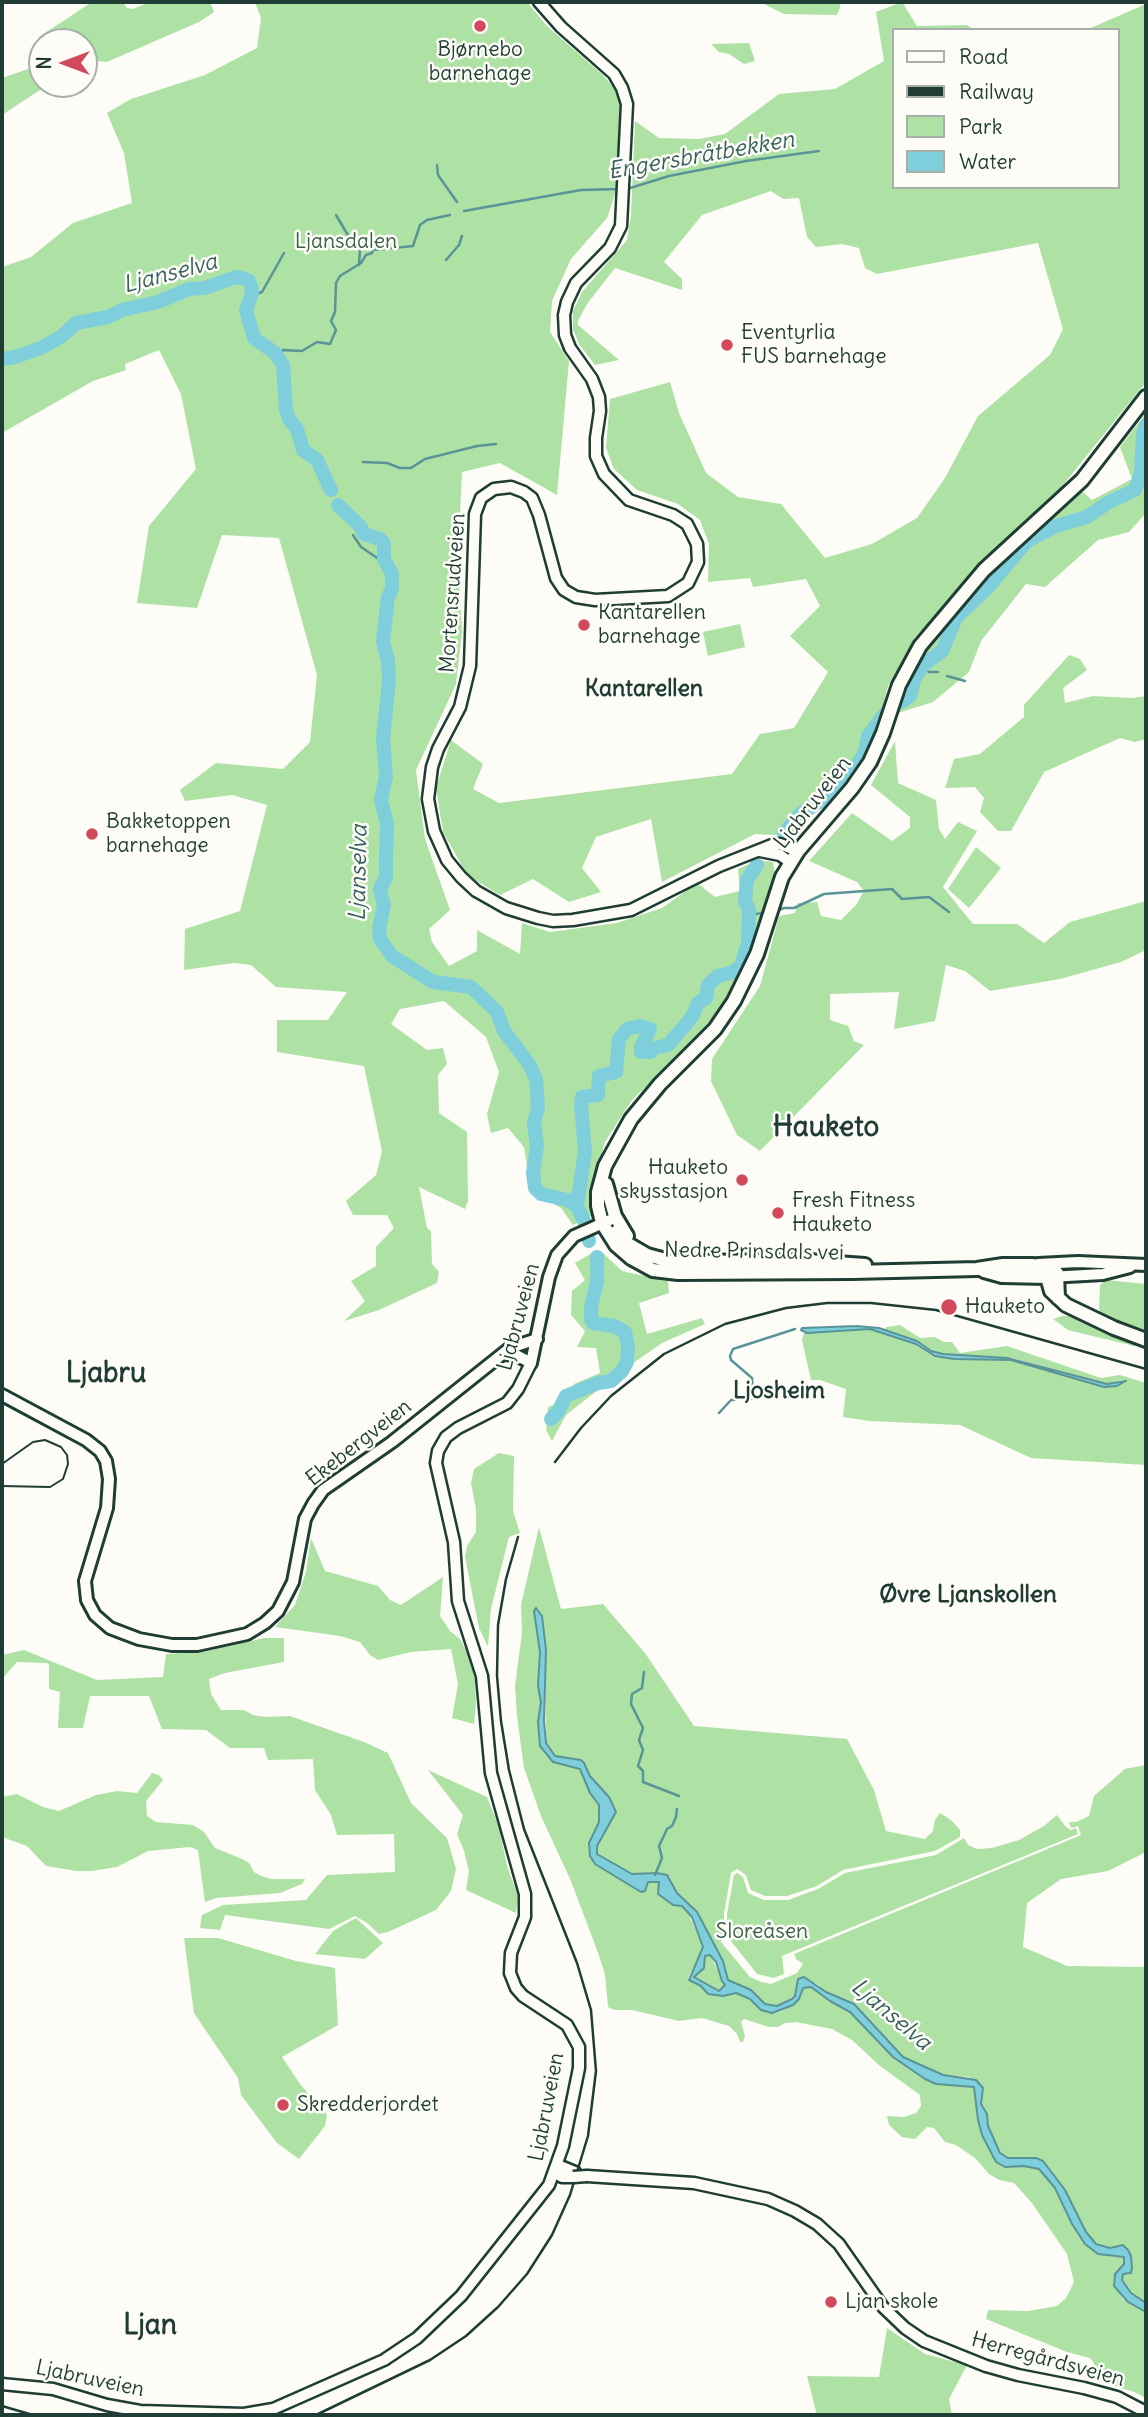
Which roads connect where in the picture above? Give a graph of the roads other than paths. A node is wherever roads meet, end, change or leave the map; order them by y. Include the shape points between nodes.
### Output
1 (539, 2) edge
2 (1146, 397) edge
3 (794, 856) junction
4 (613, 1152) junction
5 (606, 1184) junction
6 (602, 1223) junction
7 (636, 1248) junction
8 (1033, 1265) junction
9 (1092, 1265) junction
10 (1146, 1265) edge
11 (1132, 1266) junction
12 (977, 1269) junction
13 (884, 1270) junction
14 (1053, 1274) junction
15 (537, 1339) junction
16 (1146, 1340) edge
17 (504, 1354) junction
18 (531, 1363) junction
19 (2, 1395) edge
20 (556, 2169) junction
21 (2, 2384) edge
22 (1146, 2412) edge

1 - 3 street, Mortensrudveien via 618,79 626,99 619,231 610,248 572,289 565,308 565,335 599,397 595,447 601,470 629,500 687,524 698,544 696,569 685,587 662,598 576,597 558,583 532,498 511,487 485,495 475,514 470,666 462,699 432,767 431,820 447,860 468,884 500,905 553,921 631,910 760,850
2 - 3 main road, Ljabruveien via 1082,480 991,563 931,631 902,677 864,771
3 - 4 main road, Ljabruveien via 775,893 752,965 728,1012 641,1105
4 - 5 main road, Ljabruveien
4 - 6 main road, Ljabruveien via 598,1187
5 - 6 main road, Ljabruveien
5 - 7 main road, Ljabruveien via 615,1216
6 - 7 main road, Nedre Prinsdals vei
6 - 13 main road, Nedre Prinsdals vei via 631,1258 664,1272
6 - 15 main road, Ljabruveien via 566,1243 554,1259
7 - 13 main road, Nedre Prinsdals vei via 673,1262 815,1261
8 - 9 main road, Nedre Prinsdals vei
8 - 12 main road, Nedre Prinsdals vei
8 - 14 main road
9 - 11 main road, Nedre Prinsdals vei
9 - 14 main road
10 - 11 main road, Nedre Prinsdals vei
11 - 14 main road, Nedre Prinsdals vei via 1103,1274
12 - 13 main road, Nedre Prinsdals vei
12 - 14 main road, Nedre Prinsdals vei via 1002,1276
14 - 16 main road via 1058,1298 1066,1305
15 - 17 main road, Ekebergveien
15 - 18 main road, Ljabruveien
17 - 18 main road
17 - 19 main road, Ekebergveien via 320,1494 305,1519 293,1582 270,1619 247,1634 197,1645 139,1639 110,1628 95,1615 85,1581 107,1508 106,1461 86,1440
18 - 20 street, Ljabruveien via 519,1389 506,1403 446,1437 436,1463 454,1542 457,1601 481,1669 491,1773 526,1894 525,1917 511,1954 510,1973 523,1996 567,2025 579,2047 579,2068
20 - 21 street, Ljabruveien via 545,2190 468,2288 417,2339 384,2360 279,2407 244,2414 140,2411 53,2389
20 - 22 street, Herregårdsveien via 562,2177 694,2183 768,2199 817,2224 839,2244 884,2308 924,2341 1006,2372 1084,2388

